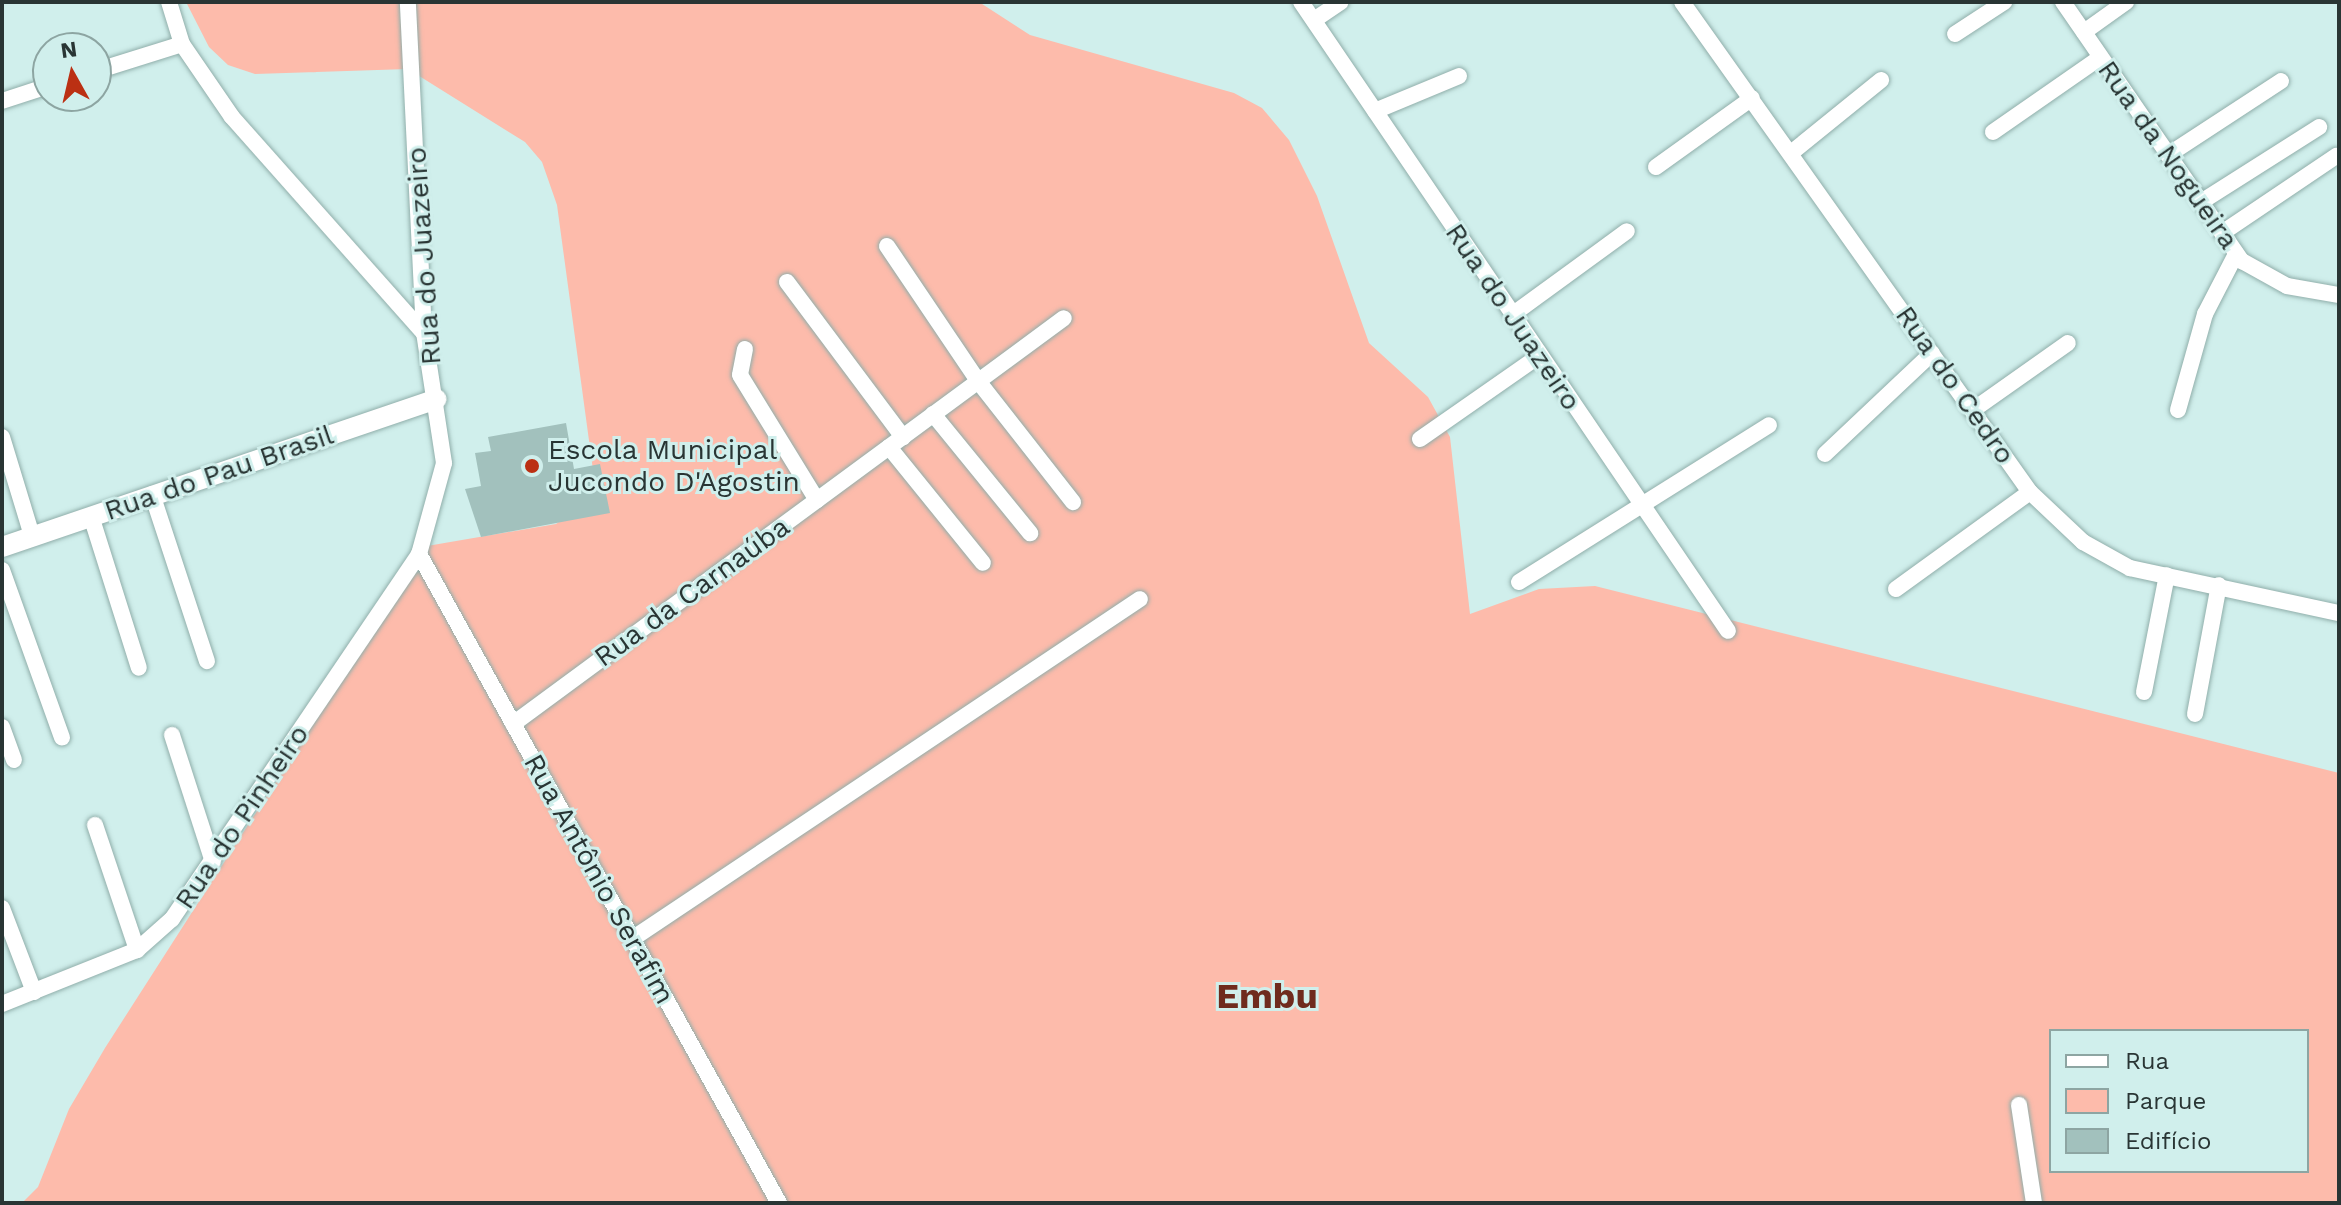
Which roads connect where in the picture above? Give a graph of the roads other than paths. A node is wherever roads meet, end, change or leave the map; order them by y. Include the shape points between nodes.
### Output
1 (169, 2) edge
2 (408, 2) edge
3 (1301, 2) edge
4 (1341, 2) edge
5 (1682, 2) edge
6 (2004, 2) edge
7 (2063, 2) edge
8 (2126, 2) edge
9 (1314, 20) junction
10 (2084, 32) junction
11 (1955, 34) dead end
12 (182, 44) junction
13 (2101, 57) junction
14 (112, 66) edge
15 (1459, 76) dead end
16 (1881, 80) dead end
17 (2281, 81) dead end
18 (32, 91) edge
19 (1752, 98) junction
20 (2, 101) edge
21 (1375, 111) junction
22 (2319, 127) dead end
23 (1993, 132) dead end
24 (1791, 153) junction
25 (2168, 155) junction
26 (2336, 156) dead end
27 (1656, 167) dead end
28 (2201, 202) junction
29 (1627, 231) dead end
30 (2222, 233) junction
31 (887, 246) dead end
32 (2236, 254) junction
33 (787, 282) dead end
34 (2339, 295) edge
35 (1512, 315) junction
36 (1064, 318) dead end
37 (424, 333) junction
38 (2068, 343) dead end
39 (745, 349) dead end
40 (1932, 353) junction
41 (1539, 356) junction
42 (978, 381) junction
43 (437, 399) junction
44 (1973, 410) junction
45 (2178, 410) dead end
46 (933, 414) junction
47 (1769, 425) dead end
48 (2, 437) edge
49 (903, 437) junction
50 (1420, 439) dead end
51 (889, 447) junction
52 (1825, 454) dead end
53 (2030, 492) junction
54 (152, 494) junction
55 (817, 500) junction
56 (1073, 502) dead end
57 (1638, 502) junction
58 (91, 516) junction
59 (1030, 533) dead end
60 (32, 536) junction
61 (2, 547) edge
62 (419, 554) junction
63 (983, 563) dead end
64 (2, 570) edge
65 (2167, 575) junction
66 (1519, 582) dead end
67 (2219, 585) junction
68 (1896, 589) dead end
69 (1140, 599) dead end
70 (2339, 613) edge
71 (1728, 631) dead end
72 (207, 661) dead end
73 (139, 668) dead end
74 (2144, 692) dead end
75 (2195, 714) dead end
76 (513, 724) junction
77 (2, 727) edge
78 (172, 735) dead end
79 (62, 738) dead end
80 (14, 760) dead end
81 (95, 825) dead end
82 (213, 862) junction
83 (2, 908) edge
84 (632, 939) junction
85 (137, 950) junction
86 (34, 992) junction
87 (2, 1004) edge
88 (2019, 1105) dead end
89 (779, 1203) edge
90 (2034, 1203) edge

1 - 12 street
2 - 37 street, Rua do Juazeiro
3 - 9 street, Rua do Juazeiro
4 - 9 street
5 - 19 street, Rua do Cedro
6 - 11 street
7 - 10 street, Rua da Nogueira
8 - 10 street
9 - 21 street, Rua do Juazeiro
10 - 13 street, Rua da Nogueira
12 - 14 street
12 - 37 street via 232,117
13 - 23 street
13 - 25 street, Rua da Nogueira
15 - 21 street
16 - 24 street
17 - 25 street
18 - 20 street
19 - 24 street, Rua do Cedro
19 - 27 street
21 - 35 street, Rua do Juazeiro
22 - 28 street
24 - 40 street, Rua do Cedro
25 - 28 street, Rua da Nogueira
26 - 30 street
28 - 30 street, Rua da Nogueira
29 - 35 street
30 - 32 street, Rua da Nogueira
31 - 42 street
32 - 34 street, Rua da Nogueira via 2263,276
32 - 45 street via 2205,314
33 - 49 street
35 - 41 street, Rua do Juazeiro
36 - 42 street, Rua da Carnaúba
37 - 43 street, Rua do Juazeiro
38 - 44 street
39 - 55 street via 738,364 745,386
40 - 44 street, Rua do Cedro
40 - 52 street
41 - 50 street
41 - 57 street, Rua do Juazeiro
42 - 46 street, Rua da Carnaúba
42 - 56 street
43 - 54 street, Rua do Pau Brasil
43 - 62 street, Rua do Juazeiro via 444,463
44 - 53 street, Rua do Cedro
46 - 49 street, Rua da Carnaúba
46 - 59 street
47 - 57 street
48 - 60 street
49 - 51 street, Rua da Carnaúba
51 - 55 street, Rua da Carnaúba
51 - 63 street
53 - 65 street, Rua do Cedro via 2083,542 2130,568
53 - 68 street
54 - 58 street, Rua do Pau Brasil
54 - 72 street
55 - 76 street, Rua da Carnaúba
57 - 66 street
57 - 71 street, Rua do Juazeiro
58 - 60 street, Rua do Pau Brasil
58 - 73 street
60 - 61 street, Rua do Pau Brasil
62 - 76 street, Rua Antônio Serafim
62 - 82 street, Rua do Pinheiro
64 - 79 street
65 - 67 street, Rua do Cedro
65 - 74 street
67 - 70 street, Rua do Cedro
67 - 75 street
69 - 84 street
76 - 84 street, Rua Antônio Serafim
77 - 80 street
78 - 82 street
81 - 85 street
82 - 85 street, Rua do Pinheiro via 172,919
83 - 86 street
84 - 89 street, Rua Antônio Serafim
85 - 86 street, Rua do Pinheiro
86 - 87 street, Rua do Pinheiro
88 - 90 street

